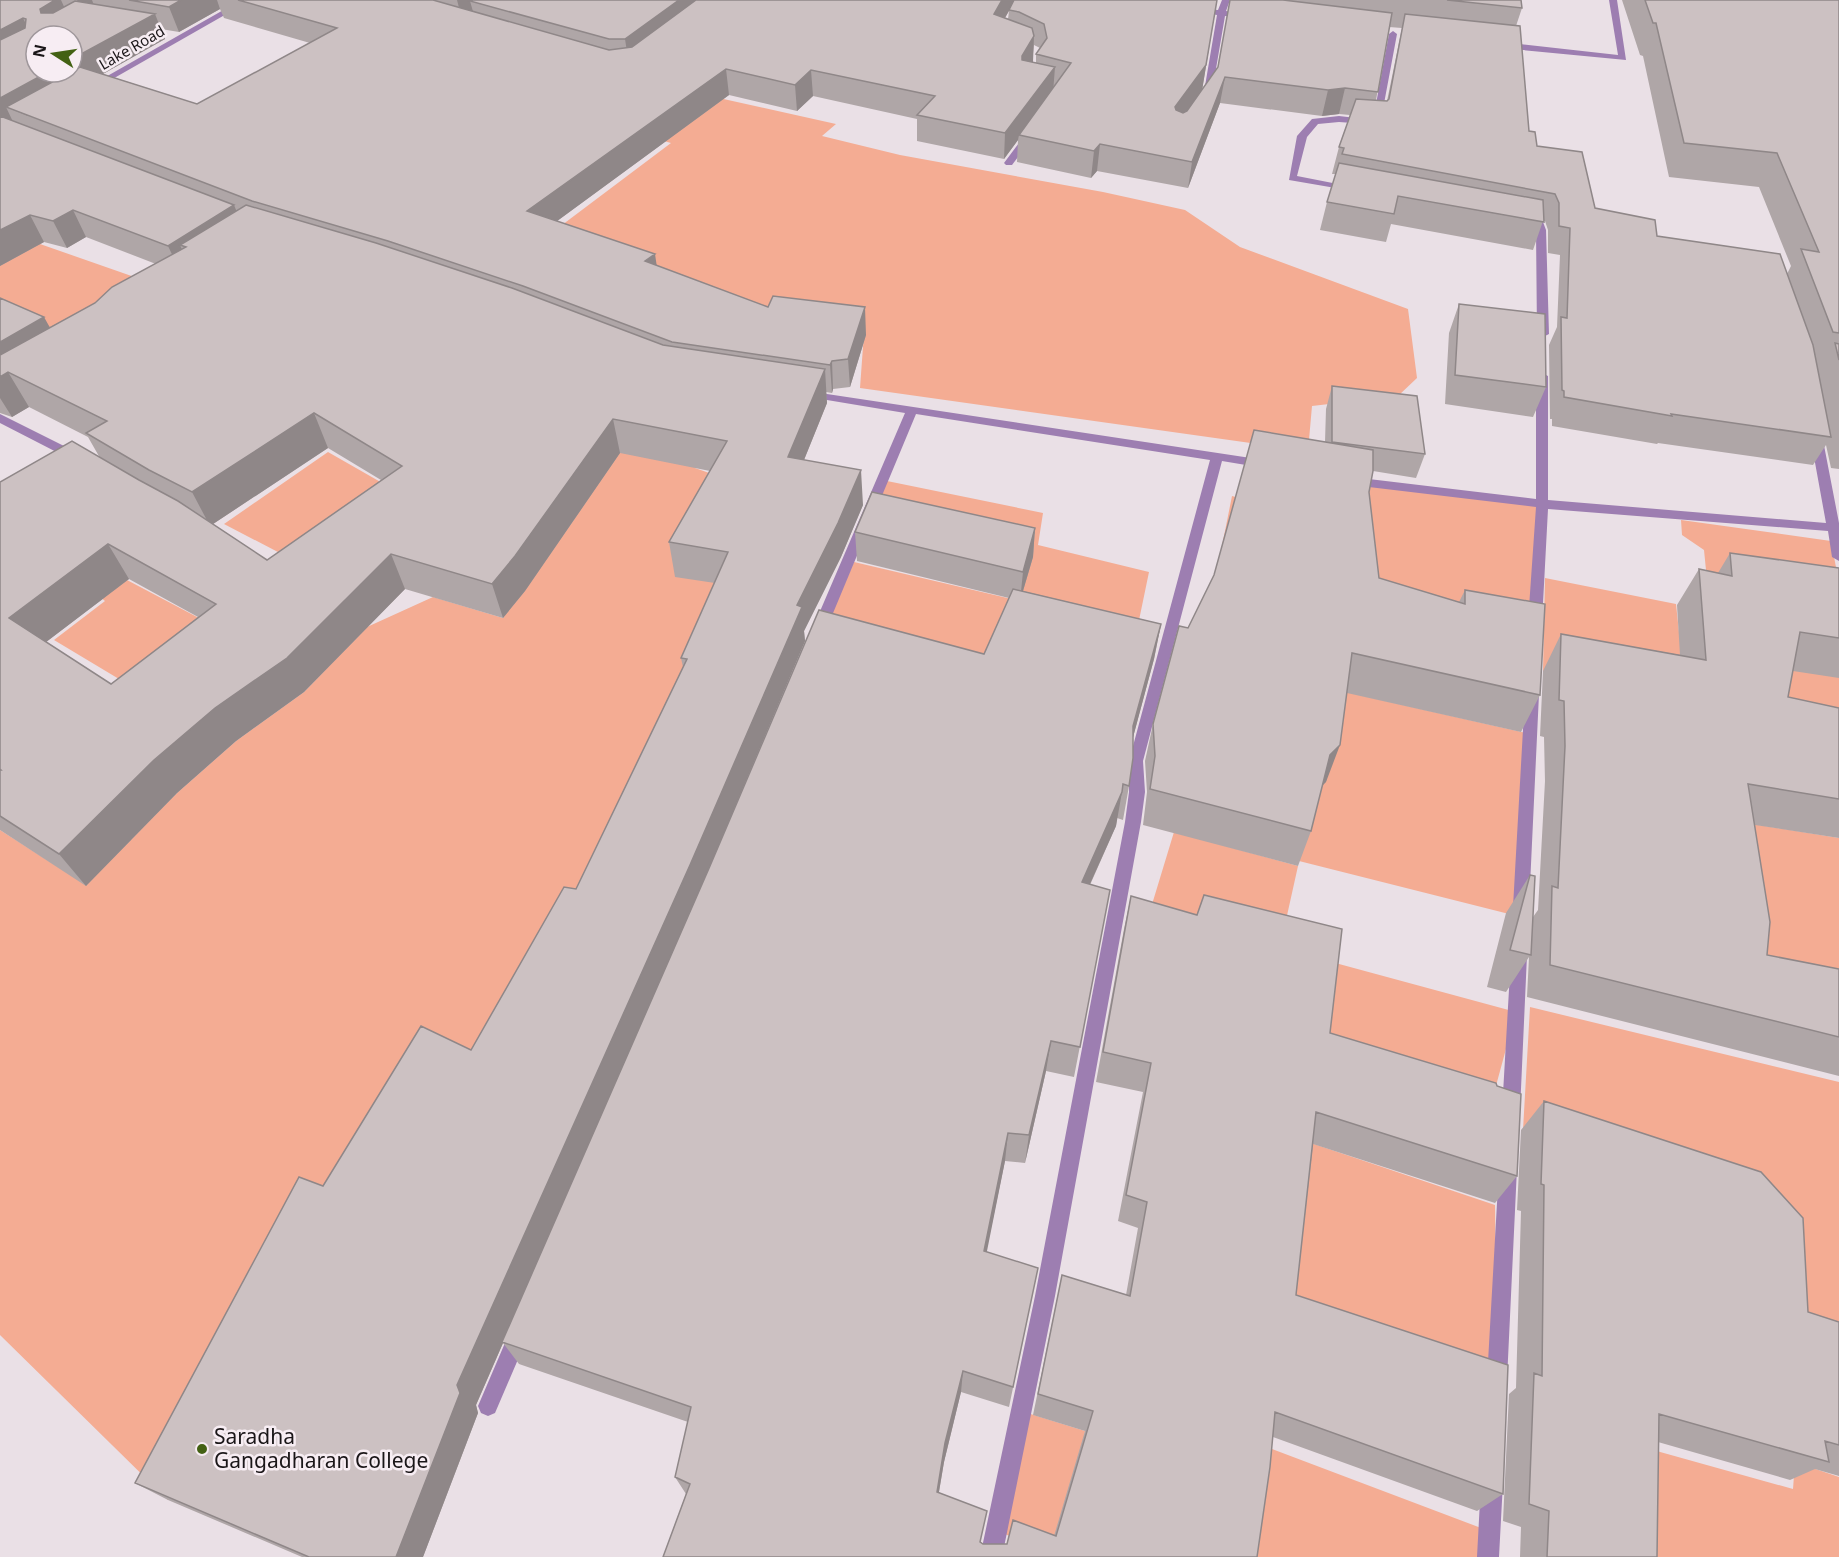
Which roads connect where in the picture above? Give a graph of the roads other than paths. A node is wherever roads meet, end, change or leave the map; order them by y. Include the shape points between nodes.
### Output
1 (247, 0) edge
2 (1226, 0) edge
3 (1613, 0) edge
4 (1188, 9) edge
5 (1221, 13) junction
6 (1256, 17) edge
7 (1381, 33) edge
8 (1393, 34) junction
9 (170, 35) edge
10 (1404, 35) edge
11 (180, 37) junction
12 (1496, 45) edge
13 (79, 94) edge
14 (1202, 100) edge
15 (1036, 126) edge
16 (1010, 164) dead end
17 (1359, 190) edge
18 (1517, 220) edge
19 (801, 393) edge
20 (912, 409) junction
21 (0, 418) edge
22 (1815, 428) edge
23 (1217, 457) junction
24 (86, 464) edge
25 (1273, 466) edge
26 (1338, 478) edge
27 (1542, 504) junction
28 (1836, 528) edge
29 (1839, 557) edge
30 (1534, 643) edge
31 (812, 648) edge
32 (1533, 677) edge
33 (1510, 1131) edge
34 (1509, 1155) edge
35 (525, 1320) edge
36 (1496, 1393) edge
37 (488, 1406) dead end
38 (1493, 1462) edge
39 (992, 1557) edge
40 (1488, 1557) edge

1 - 11 street, Lake Road
2 - 5 street
3 - 12 street via 1623,58
4 - 5 street
5 - 6 street
5 - 14 street via 1208,92
7 - 8 street
8 - 10 street
8 - 17 street via 1377,123 1314,121 1302,136 1292,178
9 - 11 street
11 - 13 street, Lake Road
15 - 16 street
18 - 27 street via 1539,224 1541,230
19 - 20 street
20 - 23 street
20 - 31 street
21 - 24 street
22 - 28 street
23 - 25 street
23 - 39 street via 1136,761 1133,822
26 - 27 street
27 - 28 street
27 - 30 street
28 - 29 street
32 - 33 street
34 - 36 street
35 - 37 street
38 - 40 street

